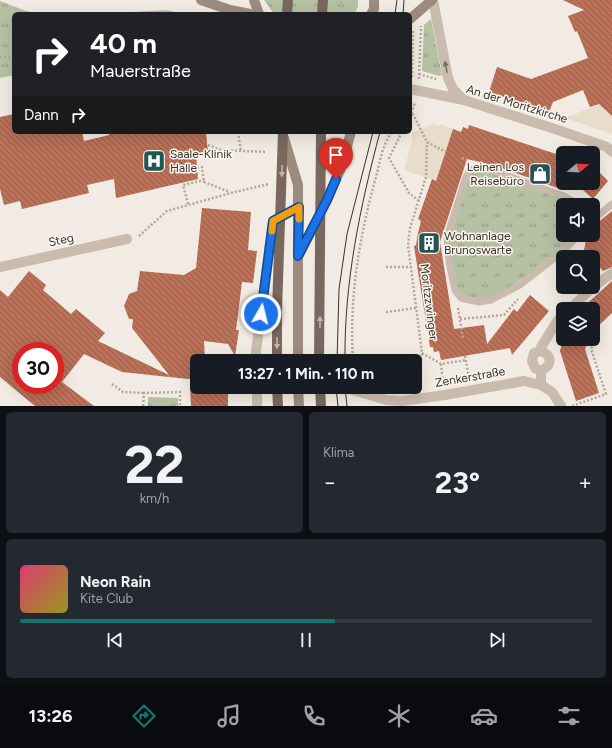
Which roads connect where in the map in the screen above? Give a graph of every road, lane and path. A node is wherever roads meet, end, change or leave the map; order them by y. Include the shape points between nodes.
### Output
1 (201, 0) edge
2 (254, 0) edge
3 (288, 0) edge
4 (323, 0) edge
5 (432, 0) edge
6 (240, 12) edge
7 (258, 12) edge
8 (287, 12) edge
9 (322, 12) edge
10 (415, 14) edge
11 (0, 56) edge
12 (12, 58) edge
13 (412, 90) edge
14 (464, 100) junction
15 (412, 114) edge
16 (238, 134) edge
17 (283, 134) edge
18 (284, 134) edge
19 (322, 134) edge
20 (350, 134) edge
21 (391, 134) edge
22 (401, 134) edge
23 (427, 142) junction
24 (208, 145) dead end
25 (610, 148) edge
26 (241, 151) junction
27 (267, 152) dead end
28 (446, 152) dead end
29 (197, 168) dead end
30 (204, 180) junction
31 (273, 184) dead end
32 (231, 193) junction
33 (567, 198) edge
34 (420, 201) junction
35 (188, 204) junction
36 (612, 204) edge
37 (299, 207) junction
38 (600, 213) edge
39 (127, 239) joint
40 (573, 242) edge
41 (567, 250) edge
42 (298, 256) junction
43 (556, 260) edge
44 (0, 267) edge
45 (386, 267) dead end
46 (411, 267) junction
47 (612, 272) edge
48 (600, 281) edge
49 (455, 290) junction
50 (585, 294) edge
51 (577, 302) edge
52 (416, 308) junction
53 (386, 312) dead end
54 (556, 325) edge
55 (463, 339) dead end
56 (592, 346) edge
57 (422, 353) junction
58 (256, 354) edge
59 (277, 354) edge
60 (298, 354) edge
61 (320, 354) edge
62 (353, 354) edge
63 (466, 356) dead end
64 (466, 360) junction
65 (441, 364) junction
66 (112, 384) dead end
67 (541, 385) junction
68 (471, 390) junction
69 (144, 393) junction
70 (257, 394) edge
71 (277, 394) edge
72 (298, 394) edge
73 (320, 394) edge
74 (366, 394) edge
75 (445, 395) junction
76 (402, 401) junction
77 (143, 406) edge
78 (180, 406) edge
79 (257, 406) edge
80 (278, 406) edge
81 (299, 406) edge
82 (321, 406) edge
83 (561, 406) edge
84 (572, 406) edge

1 - 6 street
2 - 7 street
3 - 8 main road
4 - 9 main road
5 - 10 street
14 -> 5 street via 453,89 448,78
10 - 13 path
10 - 13 path via 420,74
11 - 12 path
13 - 14 street, An der Moritzkirche
14 - 25 street, An der Moritzkirche
15 - 23 path
16 - 26 path
17 -> 59 main road, bridge
18 - 37 street via 298,185
61 -> 19 main road, bridge
20 - 42 street via 327,200
21 - 62 path via 386,141 373,188 357,265
22 - 34 path via 389,158 409,193
23 - 28 path
23 - 34 path, Moritzzwinger via 426,178
24 - 26 path via 222,150
26 - 27 path
29 - 30 path via 202,167
30 - 32 path
30 - 35 path via 183,185
31 - 32 path
32 - 35 path
33 - 49 lane, Moritzzwinger via 494,171 479,168 470,170 447,237
34 - 46 path, Moritzzwinger via 410,228 408,245
35 - 39 path via 167,211 138,236
36 - 38 lane
37 - 42 street
37 - 58 street via 273,221
39 - 44 street, Steg
40 - 41 lane
42 - 60 street
43 - 49 lane via 520,285 491,300 480,302 461,298
45 - 46 path
46 - 52 path, Moritzzwinger
47 - 48 street
49 - 55 path
50 - 51 street
52 - 53 path
52 - 57 path, Moritzzwinger
54 - 67 street via 541,347 541,351 534,353 532,360 535,368 541,371
56 - 84 path via 591,349 606,394
57 - 65 path
57 - 76 path, Moritzzwinger via 417,385
63 - 64 path
64 - 65 path
64 - 68 path
65 - 75 path
66 - 69 path via 123,392
67 - 68 street, Zenkerstraße via 524,381
67 - 83 street via 552,392
68 - 75 street, Zenkerstraße
69 - 77 path
69 - 78 path via 180,392
70 - 79 street
71 - 80 main road
72 - 81 street
73 - 82 main road
74 - 76 street, Zenkerstraße via 386,400
75 - 76 street, Zenkerstraße

